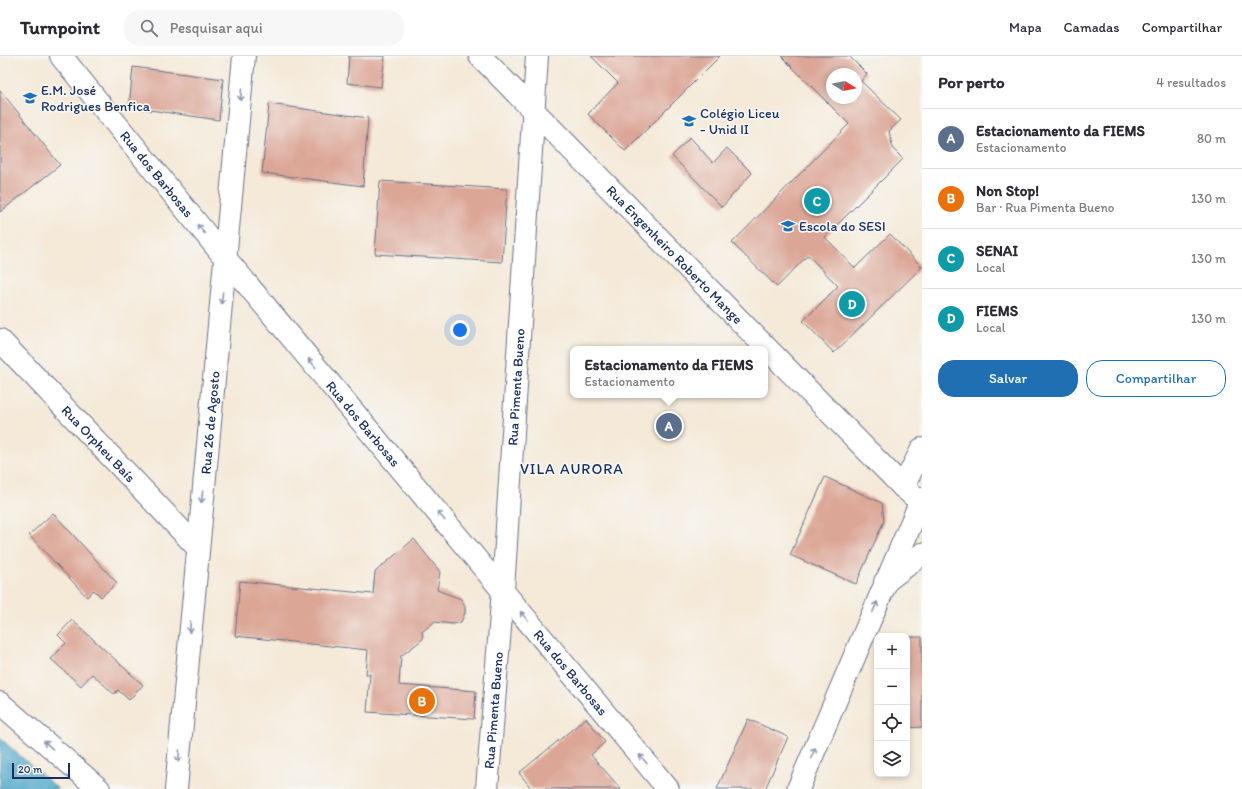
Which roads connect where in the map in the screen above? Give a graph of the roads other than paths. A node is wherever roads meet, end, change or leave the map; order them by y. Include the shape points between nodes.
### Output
1 (61, 56) edge
2 (244, 56) edge
3 (480, 56) edge
4 (537, 56) edge
5 (533, 110) junction
6 (226, 259) junction
7 (0, 340) edge
8 (765, 346) edge
9 (768, 349) edge
10 (922, 450) edge
11 (903, 487) junction
12 (921, 501) edge
13 (198, 547) junction
14 (922, 554) edge
15 (885, 582) junction
16 (503, 590) junction
17 (0, 704) edge
18 (99, 789) edge
19 (176, 789) edge
20 (487, 789) edge
21 (668, 789) edge
22 (798, 789) edge

6 -> 1 street, Rua dos Barbosas
2 -> 6 street, Rua 26 de Agosto
3 - 5 street, Rua Engenheiro Roberto Mange
4 - 5 street, Rua Pimenta Bueno
5 - 8 street, Rua Engenheiro Roberto Mange
5 - 16 street, Rua Pimenta Bueno
6 -> 13 street, Rua 26 de Agosto
16 -> 6 street, Rua dos Barbosas
7 - 13 street, Rua Orpheu Baís
9 - 11 street, Rua Engenheiro Roberto Mange
10 - 11 street
11 - 12 street, Rua Engenheiro Roberto Mange
12 - 15 street
13 -> 19 street, Rua 26 de Agosto
14 - 15 street
22 -> 15 street
16 - 20 street, Rua Pimenta Bueno
21 -> 16 street, Rua dos Barbosas
18 -> 17 street

